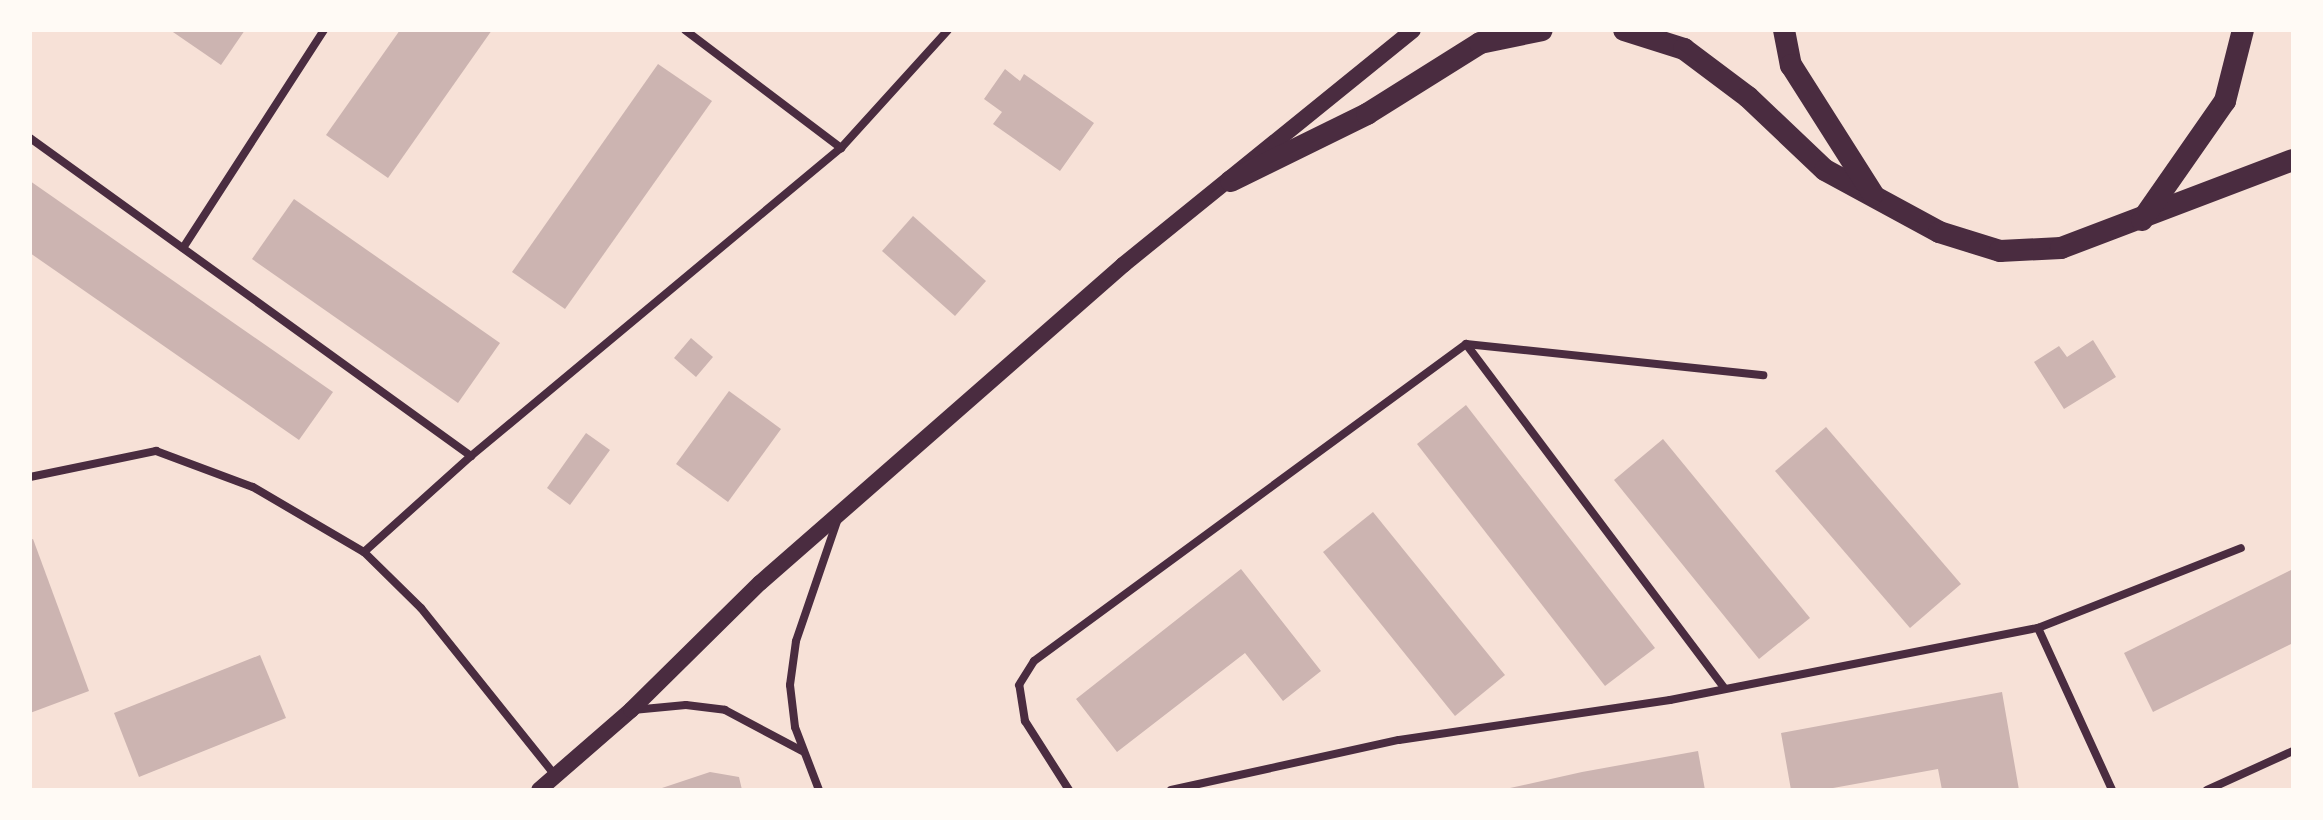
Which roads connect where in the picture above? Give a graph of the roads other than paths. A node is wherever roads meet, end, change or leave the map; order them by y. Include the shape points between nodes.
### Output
1 (324, 30) edge
2 (685, 30) edge
3 (948, 30) edge
4 (1413, 30) edge
5 (1542, 30) edge
6 (1624, 30) edge
7 (1784, 30) edge
8 (2243, 30) edge
9 (1680, 40) edge
10 (30, 138) edge
11 (841, 148) junction
12 (2293, 160) edge
13 (1231, 181) junction
14 (1873, 194) junction
15 (2142, 221) junction
16 (183, 248) junction
17 (1466, 344) junction
18 (1763, 375) dead end
19 (471, 456) junction
20 (30, 477) edge
21 (838, 521) junction
22 (2241, 548) dead end
23 (364, 552) junction
24 (2038, 628) junction
25 (1725, 689) junction
26 (631, 710) junction
27 (2293, 751) edge
28 (804, 752) junction
29 (555, 775) junction
30 (539, 790) edge
31 (819, 790) edge
32 (1069, 790) edge
33 (1171, 790) edge
34 (2112, 790) edge
35 (2207, 790) edge

1 - 16 street
2 - 11 street
3 - 11 street
4 - 13 main road
5 - 13 highway via 1480,43 1367,114
6 - 9 highway
7 - 14 highway via 1791,65
8 - 15 highway via 2225,101
9 - 14 highway via 1825,170
10 - 16 street
11 - 19 street
12 - 15 highway
13 - 21 main road via 1123,265
14 - 15 highway via 1939,232 2000,251 2061,248
16 - 19 street
17 - 18 street
17 - 25 street
17 - 32 street via 1034,661 1019,685 1025,721
19 - 23 street
20 - 23 street via 156,451 253,487
21 - 26 main road via 760,583
21 - 28 street via 796,641 790,685
22 - 24 street
23 - 29 street via 421,608
24 - 25 street
24 - 34 street
25 - 33 street via 1399,740
26 - 28 street via 686,705 725,710
26 - 29 main road
27 - 35 street
28 - 31 street
29 - 30 main road

